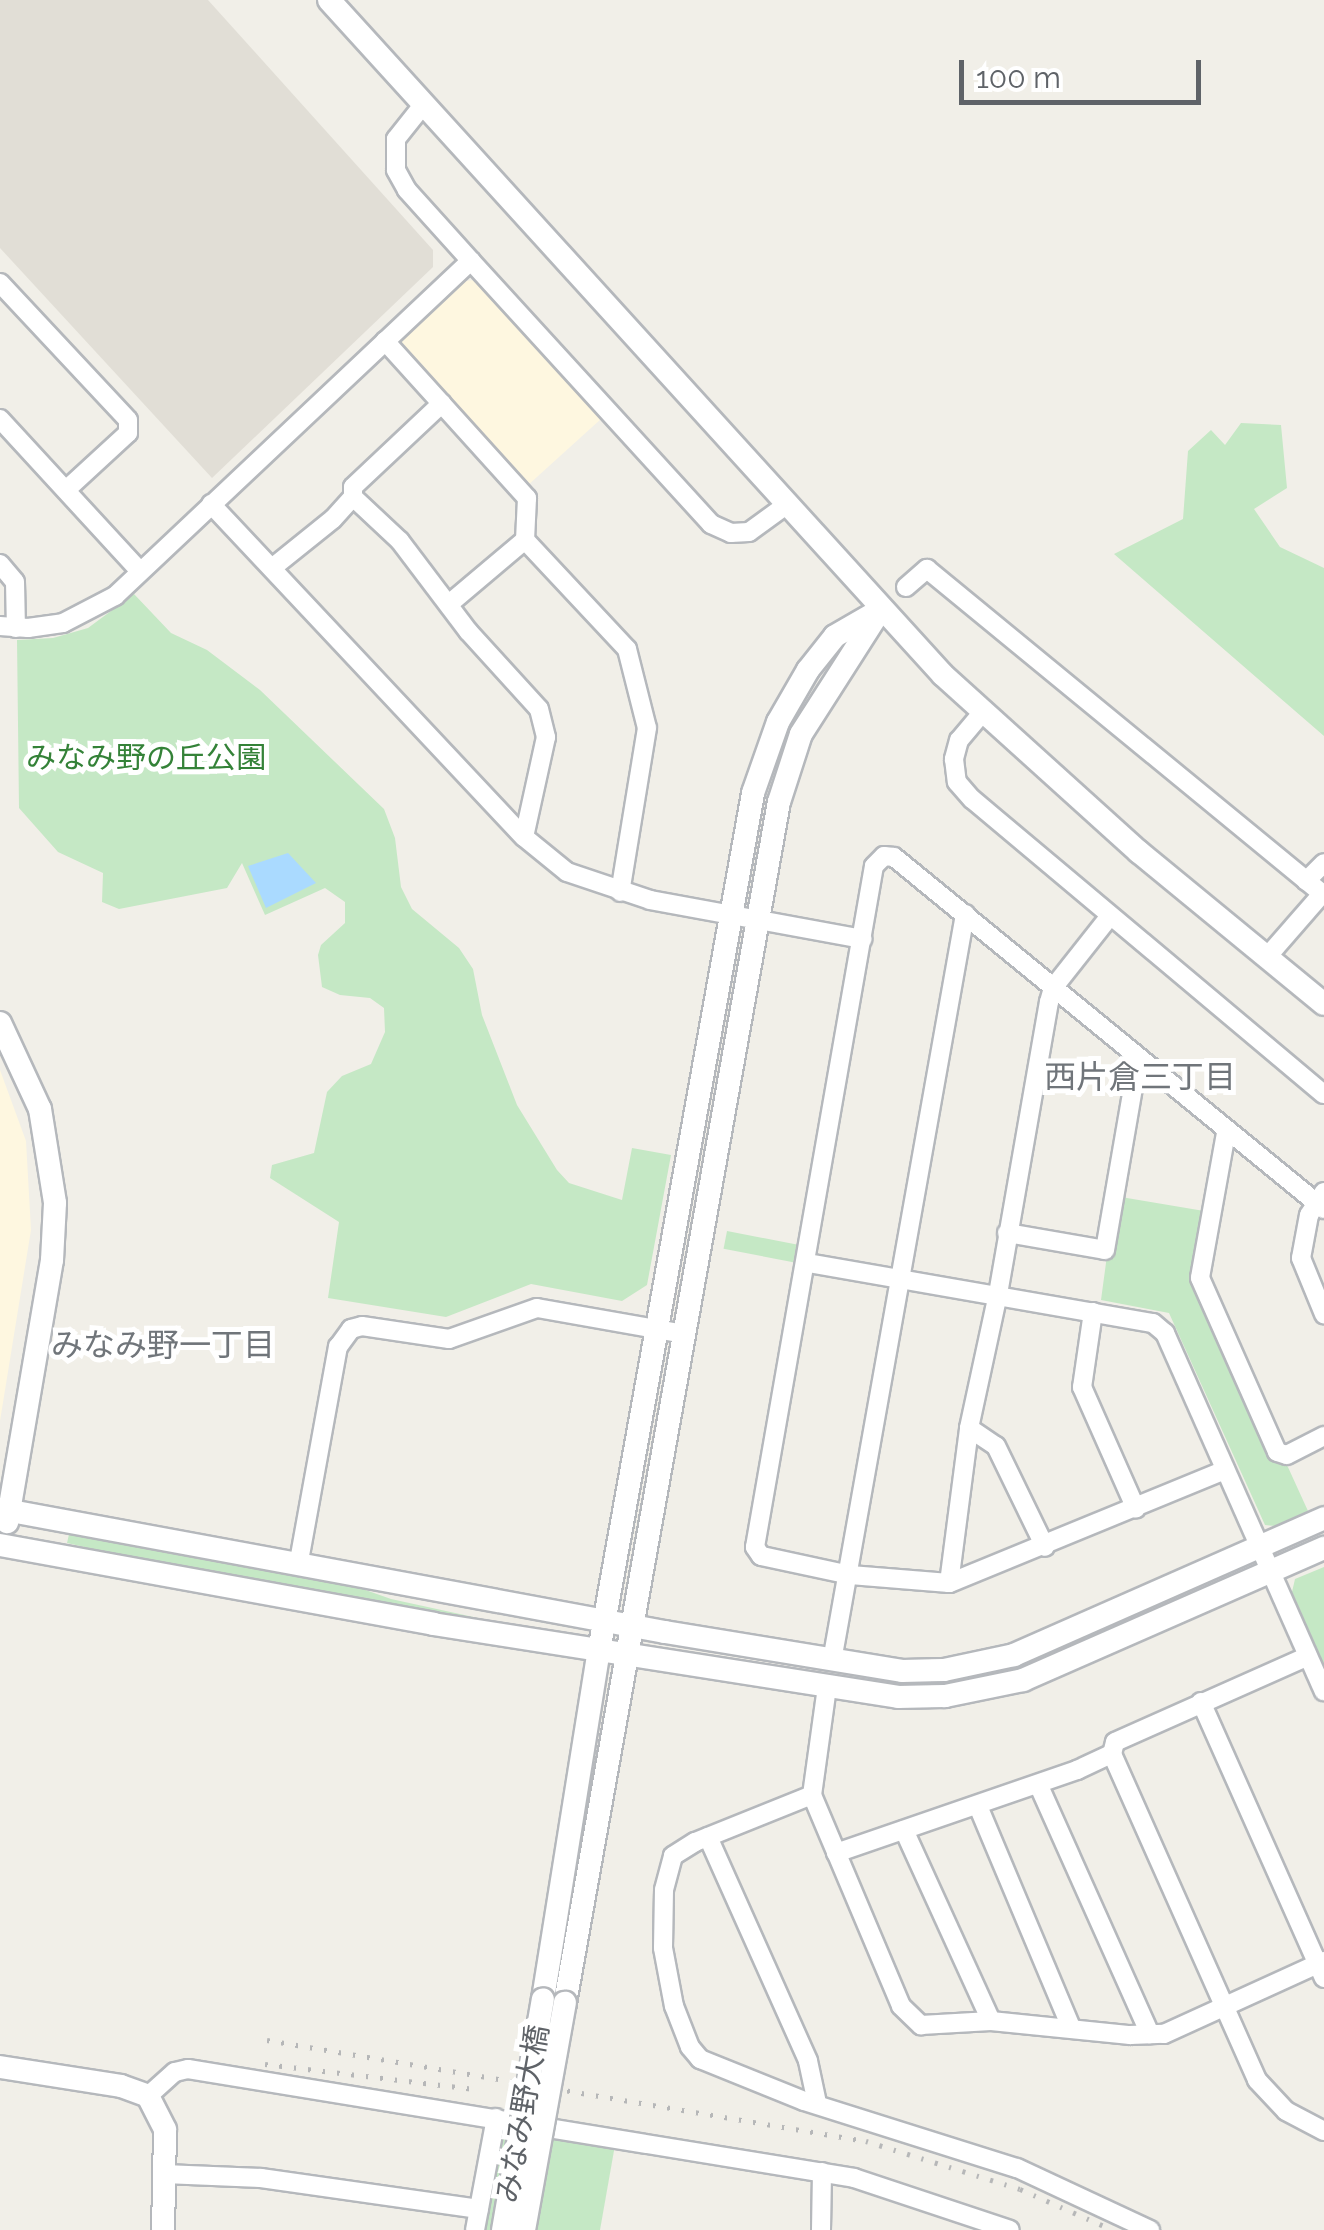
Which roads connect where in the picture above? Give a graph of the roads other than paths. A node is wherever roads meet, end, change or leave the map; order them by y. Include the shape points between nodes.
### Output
1 (328, 0) edge
2 (423, 105) junction
3 (472, 261) junction
4 (0, 283) edge
5 (385, 341) junction
6 (442, 403) junction
7 (0, 419) edge
8 (66, 490) junction
9 (353, 497) junction
10 (211, 504) junction
11 (786, 505) junction
12 (526, 540) junction
13 (0, 564) edge
14 (272, 568) junction
15 (140, 571) junction
16 (906, 587) dead end
17 (449, 604) junction
18 (880, 610) junction
19 (8, 627) edge
20 (982, 713) junction
21 (524, 837) junction
22 (1324, 863) edge
23 (1306, 881) junction
24 (620, 892) junction
25 (1323, 895) edge
26 (965, 914) junction
27 (732, 915) junction
28 (1109, 918) junction
29 (758, 920) junction
30 (862, 938) junction
31 (1268, 957) junction
32 (1053, 988) junction
33 (1324, 1004) edge
34 (0, 1023) edge
35 (1138, 1058) junction
36 (1324, 1094) edge
37 (1226, 1132) junction
38 (1322, 1201) edge
39 (1008, 1233) junction
40 (808, 1263) junction
41 (902, 1278) junction
42 (998, 1294) junction
43 (1093, 1312) junction
44 (1324, 1314) edge
45 (657, 1328) junction
46 (684, 1334) junction
47 (969, 1428) junction
48 (1324, 1436) edge
49 (1225, 1470) junction
50 (1136, 1509) junction
51 (4, 1510) edge
52 (1324, 1518) edge
53 (1, 1545) edge
54 (1045, 1546) junction
55 (1260, 1547) junction
56 (1324, 1548) edge
57 (299, 1562) junction
58 (1272, 1572) junction
59 (850, 1575) junction
60 (949, 1583) junction
61 (604, 1621) junction
62 (632, 1626) junction
63 (599, 1651) junction
64 (626, 1654) junction
65 (1308, 1656) junction
66 (832, 1661) junction
67 (827, 1687) junction
68 (1324, 1691) edge
69 (1201, 1702) junction
70 (1112, 1754) junction
71 (1039, 1786) junction
72 (812, 1795) junction
73 (978, 1806) junction
74 (904, 1830) junction
75 (708, 1837) junction
76 (836, 1853) junction
77 (1322, 1968) edge
78 (554, 2001) junction
79 (1224, 2008) junction
80 (991, 2021) junction
81 (1071, 2026) junction
82 (1150, 2034) junction
83 (0, 2067) edge
84 (148, 2096) junction
85 (817, 2103) junction
86 (496, 2118) junction
87 (1324, 2132) edge
88 (822, 2172) junction
89 (164, 2174) junction
90 (479, 2209) junction
91 (164, 2230) edge
92 (475, 2230) edge
93 (503, 2230) edge
94 (524, 2230) edge
95 (821, 2230) edge
96 (1010, 2230) edge
97 (1150, 2230) edge

1 - 2 street
2 - 3 street via 396,138 396,170
2 - 11 street
3 - 5 street
3 - 11 street via 711,524 749,532
4 - 8 street via 128,420 128,433
5 - 6 street
5 - 10 street
6 - 9 street via 354,487
6 - 12 street via 527,498
7 - 8 street
8 - 15 street
9 - 14 street
9 - 17 street via 400,541
10 - 14 street
10 - 15 street
11 - 18 street
12 - 17 street
12 - 24 street via 627,648 634,672 647,728
13 - 19 street via 15,582
14 - 21 street
15 - 19 street via 88,614
16 - 23 street via 927,569
17 - 21 street via 539,709 545,726
18 - 20 street
18 - 27 street via 836,636 778,722 754,794
18 - 29 street via 801,734 779,802
20 - 28 street via 959,740 957,782
20 - 31 street
21 - 24 street via 574,875
22 - 23 street
23 - 25 street
24 - 27 street
25 - 31 street
26 - 30 street via 894,857 884,856 874,866
26 - 32 street
26 - 41 street
27 - 29 street
27 - 45 street
28 - 32 street
28 - 36 street
29 - 30 street
29 - 46 street
30 - 40 street
31 - 33 street
32 - 35 street
32 - 39 street
34 - 51 street via 40,1109 55,1203 52,1260
35 - 37 street
35 - 39 street via 1106,1250
37 - 38 street
37 - 48 street via 1200,1278 1277,1452 1287,1454
38 - 44 street via 1300,1258
39 - 42 street
40 - 41 street
40 - 59 street via 756,1546 770,1559
41 - 42 street
41 - 59 street
42 - 43 street
42 - 47 street
43 - 49 street via 1153,1323 1165,1333
43 - 50 street via 1082,1387
45 - 46 street
45 - 57 street via 538,1308 449,1340 362,1326 346,1332
45 - 61 street
46 - 62 street
47 - 54 street via 996,1446
47 - 60 street
49 - 50 street
49 - 55 street
50 - 54 street
51 - 53 street
51 - 57 street
52 - 55 street
53 - 63 street
54 - 60 street
55 - 58 street
55 - 66 street via 1014,1655 902,1670
56 - 58 street
57 - 61 street
58 - 65 street
58 - 67 street via 1023,1680 985,1690 898,1697
59 - 60 street
59 - 66 street
61 - 62 street
61 - 63 street
62 - 64 street
62 - 66 street
63 - 64 street
63 - 78 street
64 - 67 street
64 - 78 street
65 - 68 street
65 - 69 street
67 - 72 street
69 - 70 street via 1115,1742
69 - 77 street
70 - 71 street
70 - 79 street
71 - 73 street
71 - 82 street
72 - 75 street
72 - 76 street
73 - 74 street
73 - 81 street
74 - 76 street
74 - 80 street
75 - 85 street via 808,2060
75 - 85 street via 673,1856 664,1890 662,1948 682,2034 700,2058
76 - 80 street via 911,2019 921,2025
77 - 79 street
78 - 93 street, みなみ野大橋, bridge
78 - 94 street, みなみ野大橋, bridge
79 - 82 street
79 - 87 street via 1256,2080
80 - 81 street
81 - 82 street
83 - 84 street
84 - 86 street via 188,2069
84 - 89 street via 164,2123
85 - 97 street via 1017,2168
86 - 88 street
86 - 90 street
88 - 95 street
88 - 96 street
89 - 90 street via 262,2178
89 - 91 street
90 - 92 street

